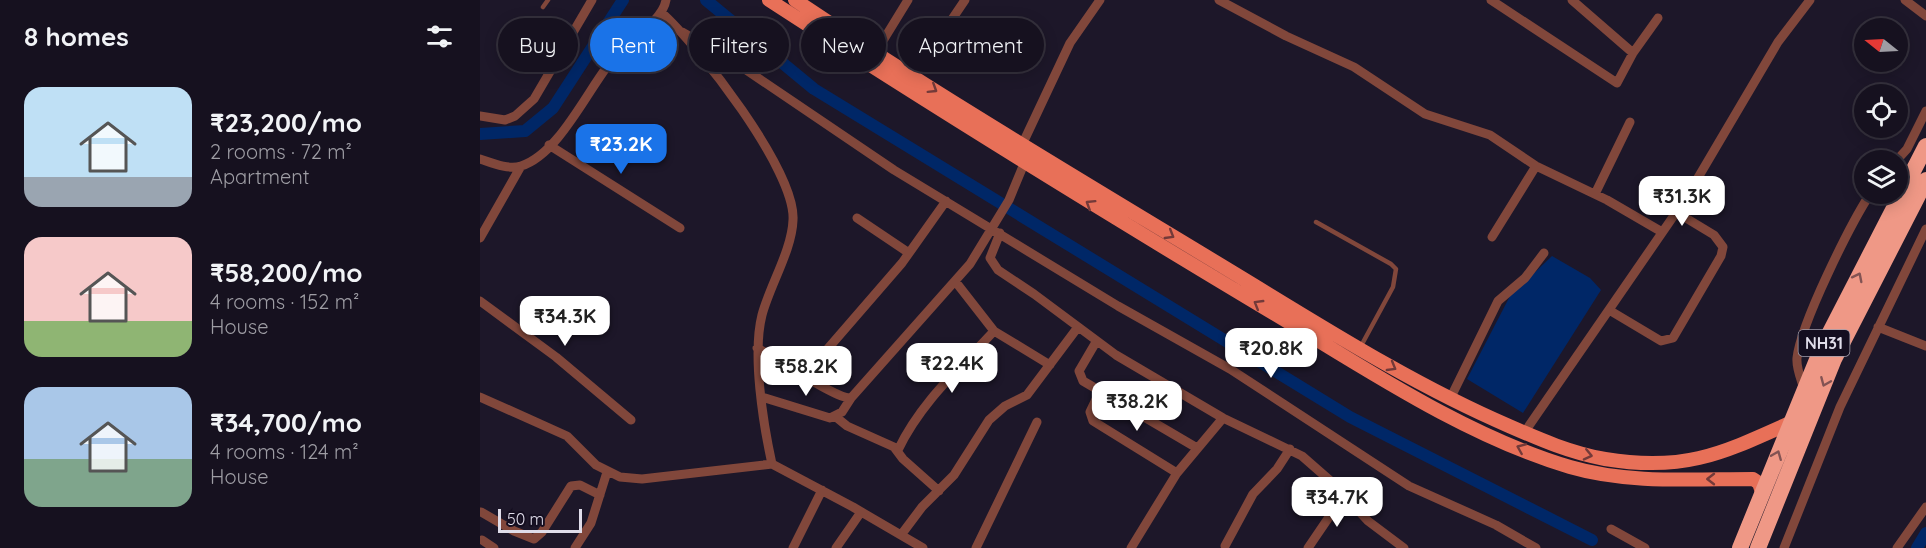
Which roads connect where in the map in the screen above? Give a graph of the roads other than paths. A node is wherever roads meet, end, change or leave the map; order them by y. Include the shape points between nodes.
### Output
1 (548, 0) edge
2 (592, 0) edge
3 (666, 0) edge
4 (769, 0) edge
5 (795, 0) edge
6 (908, 0) edge
7 (965, 0) edge
8 (1100, 0) edge
9 (1219, 0) edge
10 (1491, 0) edge
11 (1572, 0) edge
12 (1810, 0) edge
13 (1905, 0) edge
14 (543, 7) dead end
15 (661, 12) junction
16 (1926, 16) edge
17 (801, 18) edge
18 (819, 18) edge
19 (1658, 18) dead end
20 (682, 32) junction
21 (886, 35) edge
22 (1633, 53) junction
23 (886, 64) edge
24 (886, 67) edge
25 (914, 77) junction
26 (1926, 111) edge
27 (480, 116) edge
28 (1630, 122) dead end
29 (549, 145) junction
30 (1919, 148) edge
31 (1026, 153) junction
32 (480, 159) edge
33 (521, 166) junction
34 (1536, 166) junction
35 (1926, 180) edge
36 (1595, 194) junction
37 (946, 201) junction
38 (1865, 204) edge
39 (1676, 212) junction
40 (857, 218) dead end
41 (1316, 222) dead end
42 (680, 228) dead end
43 (997, 228) junction
44 (1926, 228) edge
45 (1662, 232) junction
46 (1492, 237) dead end
47 (480, 238) edge
48 (1544, 253) dead end
49 (909, 254) junction
50 (955, 281) junction
51 (480, 301) edge
52 (1609, 310) junction
53 (1078, 327) junction
54 (1878, 327) junction
55 (994, 331) junction
56 (1096, 342) junction
57 (1926, 346) edge
58 (757, 348) junction
59 (1359, 348) junction
60 (1050, 365) junction
61 (805, 375) junction
62 (1804, 389) junction
63 (1100, 391) junction
64 (480, 397) edge
65 (762, 397) junction
66 (851, 398) junction
67 (1450, 399) junction
68 (837, 417) junction
69 (1223, 418) junction
70 (631, 420) dead end
71 (1037, 422) dead end
72 (1790, 423) junction
73 (1524, 433) junction
74 (1197, 448) junction
75 (1290, 449) junction
76 (898, 450) junction
77 (772, 464) junction
78 (607, 472) junction
79 (1177, 472) junction
80 (822, 490) junction
81 (939, 491) junction
82 (1762, 492) junction
83 (600, 495) junction
84 (1344, 495) junction
85 (1926, 507) edge
86 (481, 512) edge
87 (861, 512) junction
88 (1611, 529) dead end
89 (901, 536) junction
90 (482, 540) dead end
91 (1225, 546) dead end
92 (576, 547) edge
93 (494, 548) edge
94 (793, 548) edge
95 (836, 548) edge
96 (923, 548) edge
97 (976, 548) edge
98 (1131, 548) edge
99 (1308, 548) edge
100 (1404, 548) edge
101 (1536, 548) edge
102 (1645, 548) edge
103 (1740, 548) edge
104 (1758, 548) edge
105 (1785, 548) edge
106 (1897, 548) edge

1 - 14 lane
2 - 27 street via 527,106 505,120
3 - 15 street
4 - 17 main road
5 - 18 main road
6 - 21 street
7 - 25 street
8 - 31 street via 1070,44
9 - 34 street via 1354,67 1425,114 1490,135
10 - 22 street via 1617,83
11 - 22 street
12 - 39 street via 1778,42
13 - 16 street
15 - 20 street
15 - 29 street via 619,51 574,117
19 - 22 street
20 - 37 street via 736,63 864,151
20 - 58 street via 715,71 788,192 794,219 762,316
23 - 25 main road
24 - 31 main road
25 -> 31 main road
26 - 30 street
28 - 36 street
29 - 33 street
29 - 42 street
62 -> 30 highway, NH31
31 - 43 street
31 -> 59 main road
82 -> 31 main road via 1753,479 1622,477 1588,471 1502,441 1412,395
32 - 33 street via 509,167
33 - 47 street
34 - 36 street
34 - 46 street
35 -> 104 highway, NH31 via 1834,359
36 - 45 street
37 - 43 street
37 - 49 street
38 - 62 street via 1801,340 1797,364
39 - 45 street
39 - 52 street via 1714,235 1723,247 1673,338 1661,341
40 - 49 street
41 - 59 lane via 1396,269 1393,287
43 - 50 street
43 - 53 street via 991,263
43 - 101 street via 1118,306 1239,374 1409,486 1496,525
44 - 54 street
45 - 52 street
48 - 67 street via 1525,278 1498,301
49 - 61 street
50 - 55 street
50 - 66 street
51 - 70 street via 556,357
52 - 73 street
53 - 56 street
53 - 60 street
54 - 57 street
54 - 105 street via 1840,406
55 - 60 street
55 - 76 street via 926,404
56 - 63 street via 1079,371 1083,381
56 - 69 street
58 - 61 street
58 - 65 street
59 -> 67 main road
60 - 81 street via 1027,395 989,420 963,464
61 - 66 street via 828,391
62 - 72 highway, NH31
63 - 74 street
63 - 79 street via 1090,412 1093,422
64 - 78 street via 567,436 588,460
65 - 68 street via 822,417
65 - 77 street
66 - 68 street
67 - 73 main road
68 - 76 street via 847,426
69 - 74 street
69 - 75 street
71 - 97 street
73 -> 72 main road via 1590,456 1664,464 1712,456
82 -> 72 highway, NH31
74 - 79 street
75 - 84 street via 1314,465
75 - 91 street via 1250,500
76 - 81 street
77 - 78 street via 642,479
77 - 80 street
78 - 83 street
79 - 98 street
80 - 87 street
80 - 94 street
81 - 89 street
82 - 103 highway, NH31
83 - 86 street via 580,485 571,486 534,539
83 - 92 street via 591,524
84 - 99 street
84 - 100 street via 1368,521
85 - 106 street
87 - 89 street
87 - 95 street
88 - 102 street
89 - 96 street
90 - 93 street

